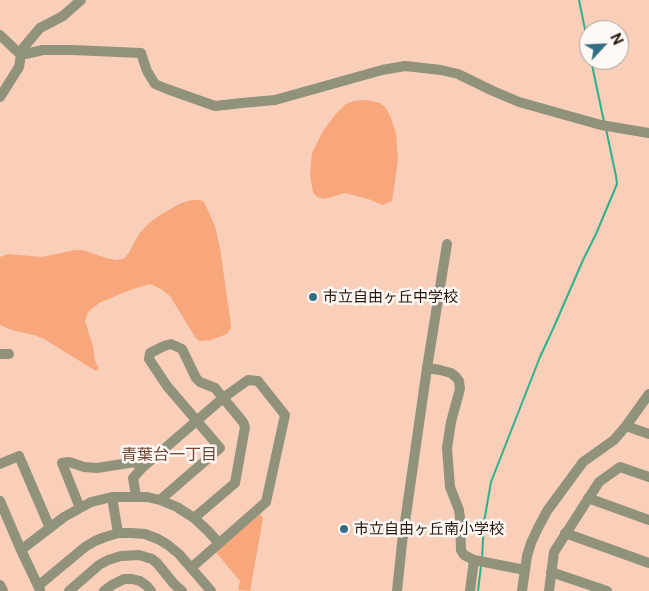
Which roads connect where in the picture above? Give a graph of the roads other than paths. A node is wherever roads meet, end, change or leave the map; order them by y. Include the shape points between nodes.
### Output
1 (81, 0) edge
2 (0, 35) edge
3 (21, 55) junction
4 (0, 97) edge
5 (649, 133) edge
6 (447, 244) dead end
7 (427, 368) junction
8 (649, 394) edge
9 (224, 398) junction
10 (197, 421) junction
11 (626, 426) junction
12 (649, 434) edge
13 (0, 464) edge
14 (142, 468) junction
15 (649, 477) edge
16 (136, 496) junction
17 (112, 497) junction
18 (588, 498) junction
19 (160, 500) junction
20 (0, 501) edge
21 (80, 508) junction
22 (194, 518) junction
23 (649, 520) edge
24 (50, 528) junction
25 (118, 533) junction
26 (565, 533) junction
27 (219, 543) junction
28 (21, 550) junction
29 (474, 560) junction
30 (649, 563) edge
31 (191, 568) junction
32 (526, 570) junction
33 (551, 572) junction
34 (0, 585) edge
35 (39, 588) edge
36 (3, 591) edge
37 (69, 591) edge
38 (104, 591) edge
39 (151, 591) edge
40 (182, 591) edge
41 (211, 591) edge
42 (397, 591) edge
43 (470, 591) edge
44 (522, 591) edge
45 (549, 591) edge
46 (607, 591) edge

1 - 3 street via 64,16 40,28
2 - 3 street
3 - 4 street via 19,68
3 - 5 street via 43,50 141,53 155,84 215,106 275,100 405,66 441,70 458,74 519,102 601,125
6 - 7 street
7 - 29 street via 451,373 459,381 460,389 448,435 449,479 460,518 461,550
7 - 42 street
8 - 11 street
9 - 10 street
9 - 10 street via 215,388 196,378 182,348 171,344 150,353 149,359 167,386
9 - 22 street via 245,427 235,482
9 - 27 street via 248,380 258,381 285,415 266,502
10 - 14 street
10 - 19 street via 220,448
11 - 12 street
11 - 32 street via 614,440 583,462 558,495 531,543
13 - 24 street via 19,456
14 - 16 street via 133,478
14 - 21 street via 135,462 97,468 62,462
15 - 18 street via 620,468 599,482
16 - 17 street
16 - 19 street
17 - 21 street
17 - 25 street
18 - 23 street
18 - 26 street
19 - 22 street
20 - 28 street
21 - 24 street
22 - 27 street
24 - 28 street
25 - 31 street via 145,534 158,539 179,554
25 - 35 street via 85,547
26 - 30 street
26 - 33 street via 554,552
27 - 31 street
28 - 35 street
29 - 32 street
29 - 43 street
31 - 41 street
32 - 44 street
33 - 45 street
33 - 46 street
34 - 36 street
37 - 40 street via 108,560 139,555 156,562
38 - 39 street via 124,579 132,579

